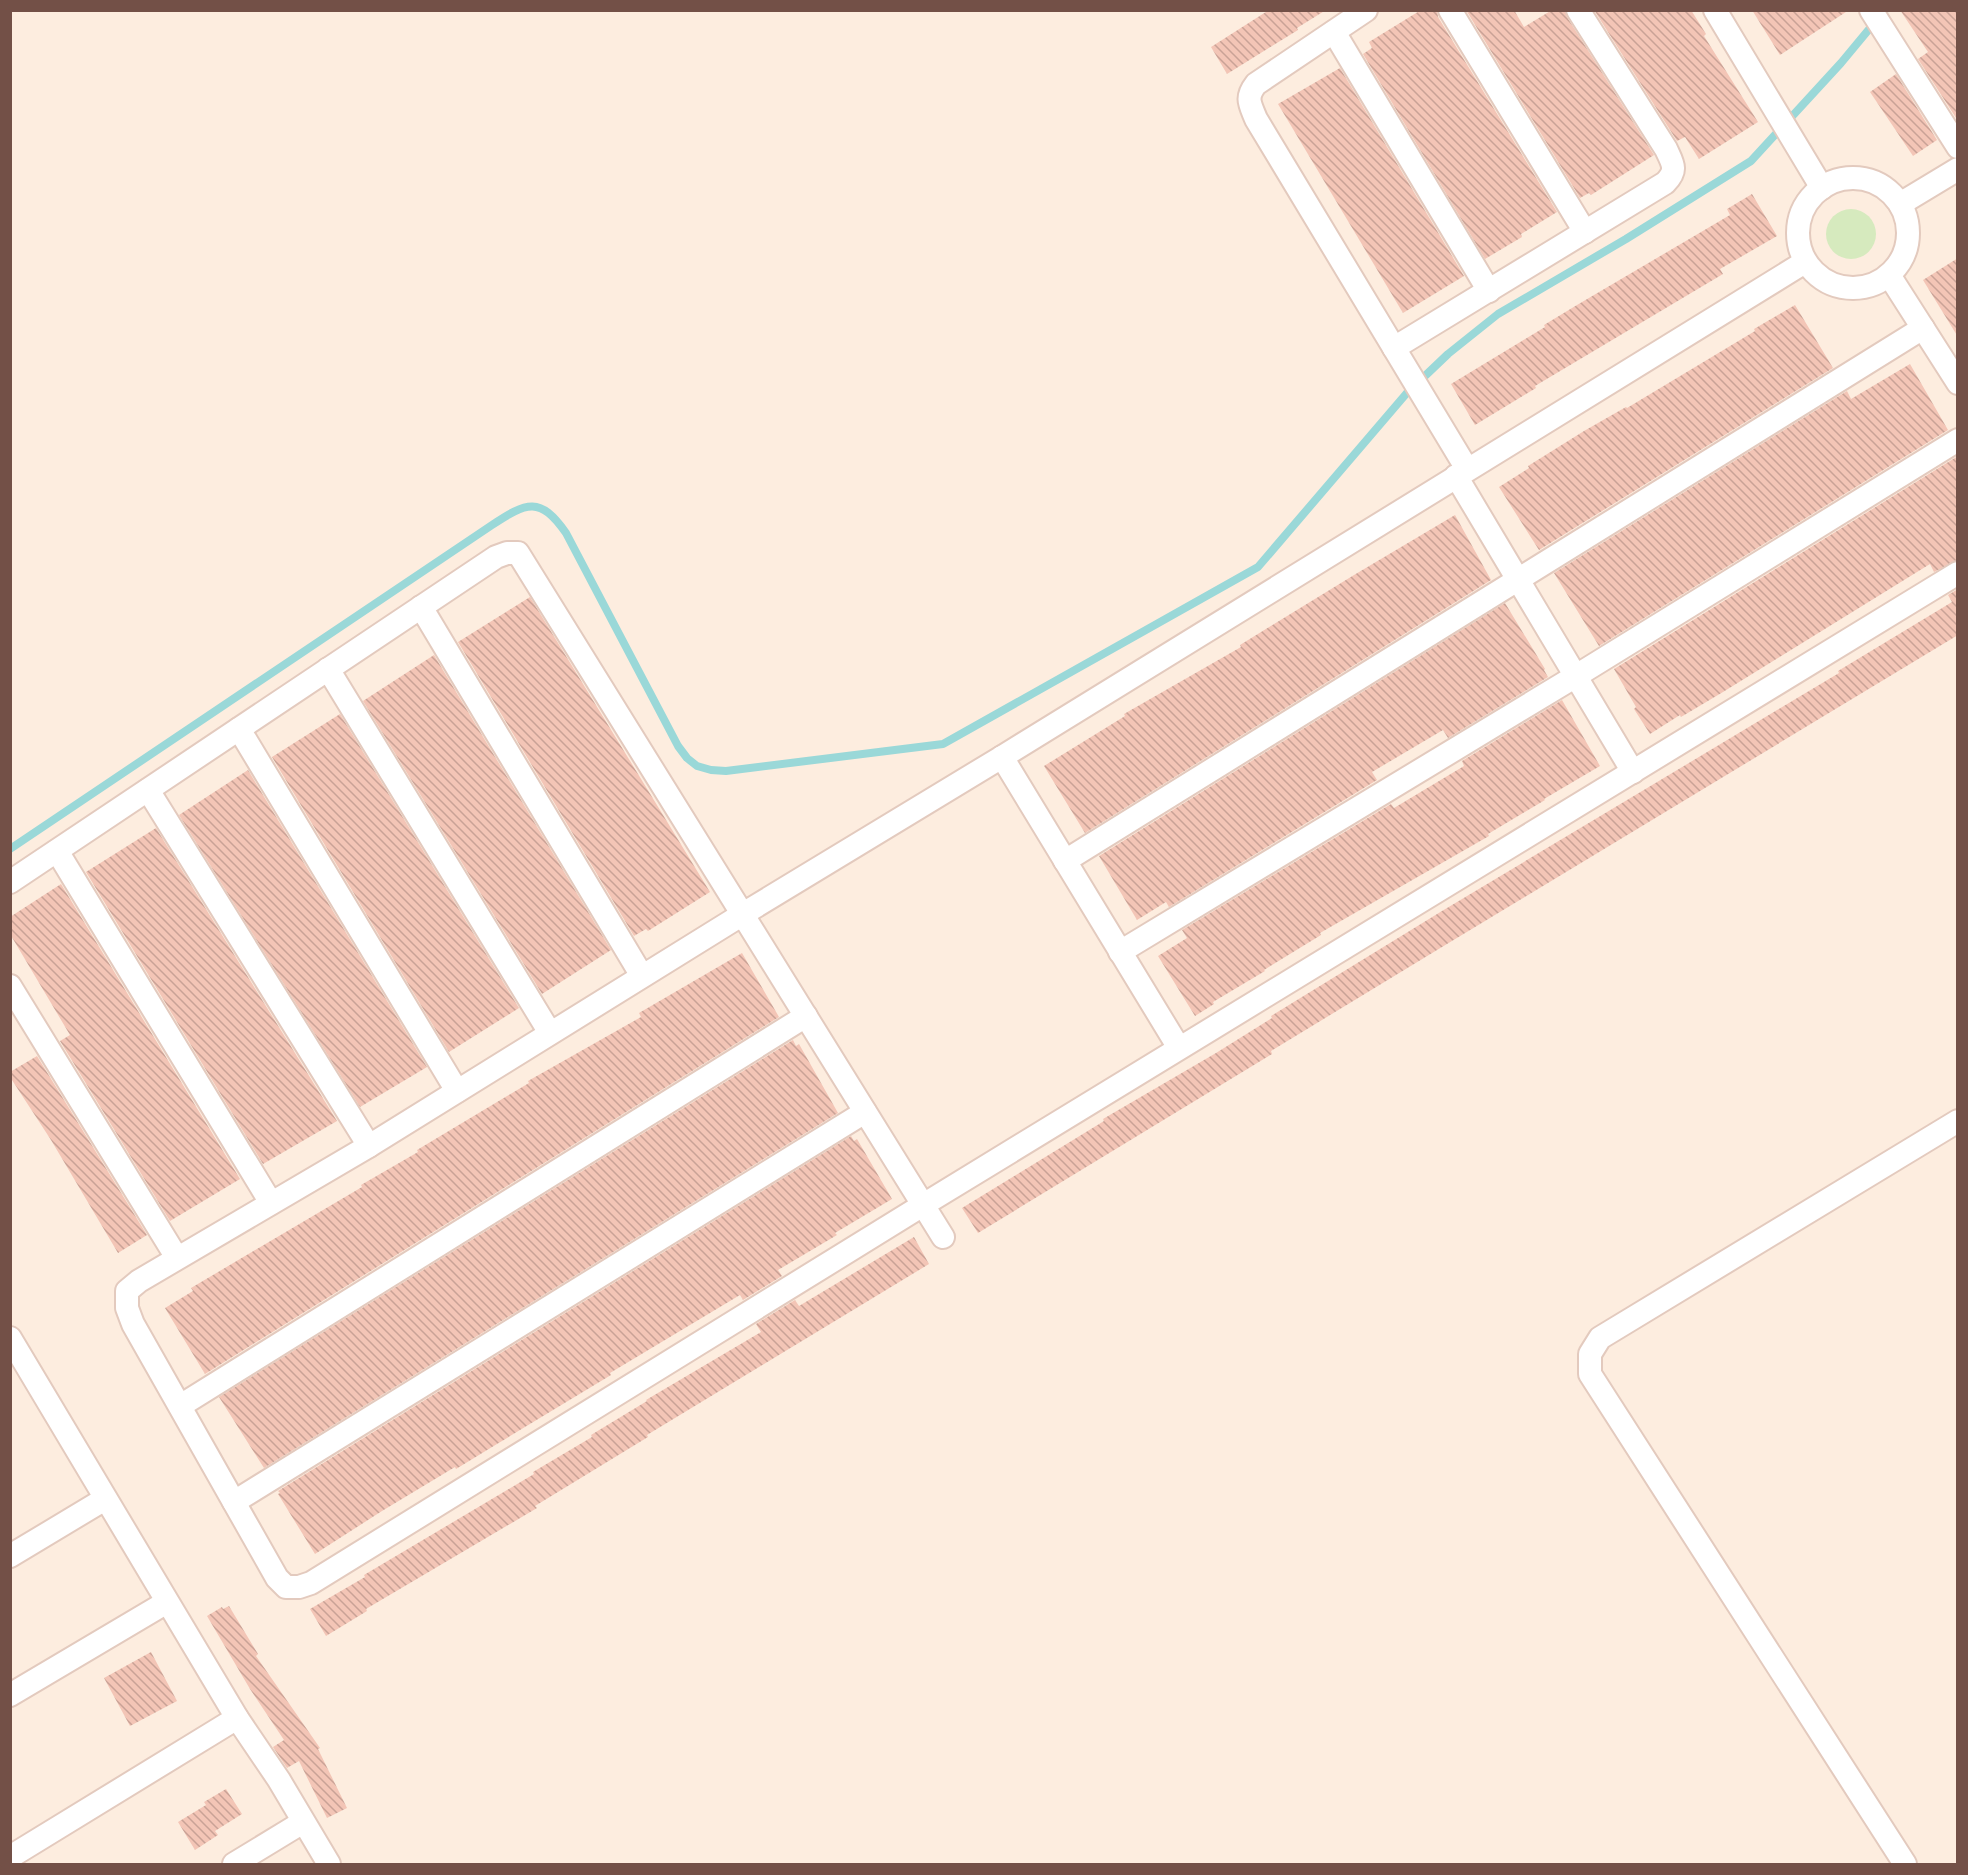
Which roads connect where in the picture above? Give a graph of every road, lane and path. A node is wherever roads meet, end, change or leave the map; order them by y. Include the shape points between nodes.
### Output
1 (1366, 10) edge
2 (1450, 10) edge
3 (1578, 10) edge
4 (1714, 10) edge
5 (1877, 20) edge
6 (1334, 32) junction
7 (1958, 147) edge
8 (1958, 169) edge
9 (1822, 188) junction
10 (1900, 204) junction
11 (1585, 232) junction
12 (1805, 262) junction
13 (1889, 275) junction
14 (1489, 291) junction
15 (1923, 328) junction
16 (1394, 348) junction
17 (1958, 383) edge
18 (1958, 440) edge
19 (1462, 472) junction
20 (1958, 573) edge
21 (1519, 581) junction
22 (422, 607) junction
23 (328, 669) junction
24 (1576, 676) junction
25 (239, 729) junction
26 (1002, 757) junction
27 (1633, 772) junction
28 (148, 790) junction
29 (57, 851) junction
30 (1065, 861) junction
31 (10, 882) edge
32 (743, 914) junction
33 (1120, 952) junction
34 (642, 976) junction
35 (10, 986) edge
36 (806, 1016) junction
37 (550, 1033) junction
38 (1179, 1048) junction
39 (457, 1091) junction
40 (865, 1112) junction
41 (1958, 1121) edge
42 (369, 1146) junction
43 (271, 1203) junction
44 (923, 1205) junction
45 (943, 1237) dead end
46 (177, 1258) junction
47 (10, 1338) edge
48 (180, 1406) junction
49 (105, 1499) junction
50 (234, 1502) junction
51 (10, 1556) edge
52 (167, 1602) junction
53 (10, 1695) edge
54 (237, 1718) junction
55 (303, 1822) junction
56 (10, 1857) edge
57 (234, 1864) edge
58 (329, 1864) edge
59 (1905, 1864) edge

1 - 6 street
2 - 11 street
3 - 11 street via 1674,165 1672,176 1665,183
4 - 9 street
5 - 7 street
6 - 14 street
6 - 16 street via 1256,84 1249,93 1250,104
8 - 10 street
9 - 10 street via 1852,177 1871,180
9 - 12 street via 1804,206 1798,224 1798,243
10 - 13 street via 1907,220 1908,238 1904,255
11 - 14 street
12 - 13 street via 1831,285 1848,289 1865,288
12 - 19 street
13 - 15 street
14 - 16 street
15 - 17 street
15 - 21 street
16 - 19 street
18 - 24 street
19 - 21 street
19 - 26 street
20 - 27 street
21 - 24 street
21 - 30 street
22 - 23 street
22 - 32 street via 496,557 518,553
22 - 34 street
23 - 25 street
23 - 37 street
24 - 27 street
24 - 33 street
25 - 28 street
25 - 39 street
26 - 30 street
26 - 32 street
27 - 38 street
28 - 29 street
28 - 42 street
29 - 31 street
29 - 43 street
30 - 33 street
32 - 34 street
32 - 36 street
33 - 38 street
34 - 37 street
35 - 46 street
36 - 40 street
36 - 48 street
37 - 39 street
38 - 44 street
39 - 42 street
40 - 44 street
40 - 50 street
41 - 59 street via 1600,1338 1590,1354 1590,1374
42 - 43 street
43 - 46 street
44 - 45 street
44 - 50 street via 311,1582 286,1587 277,1578
46 - 48 street via 127,1291 127,1308
47 - 49 street
48 - 50 street
49 - 51 street
49 - 52 street
52 - 53 street
52 - 54 street
54 - 55 street
54 - 56 street
55 - 57 street
55 - 58 street

